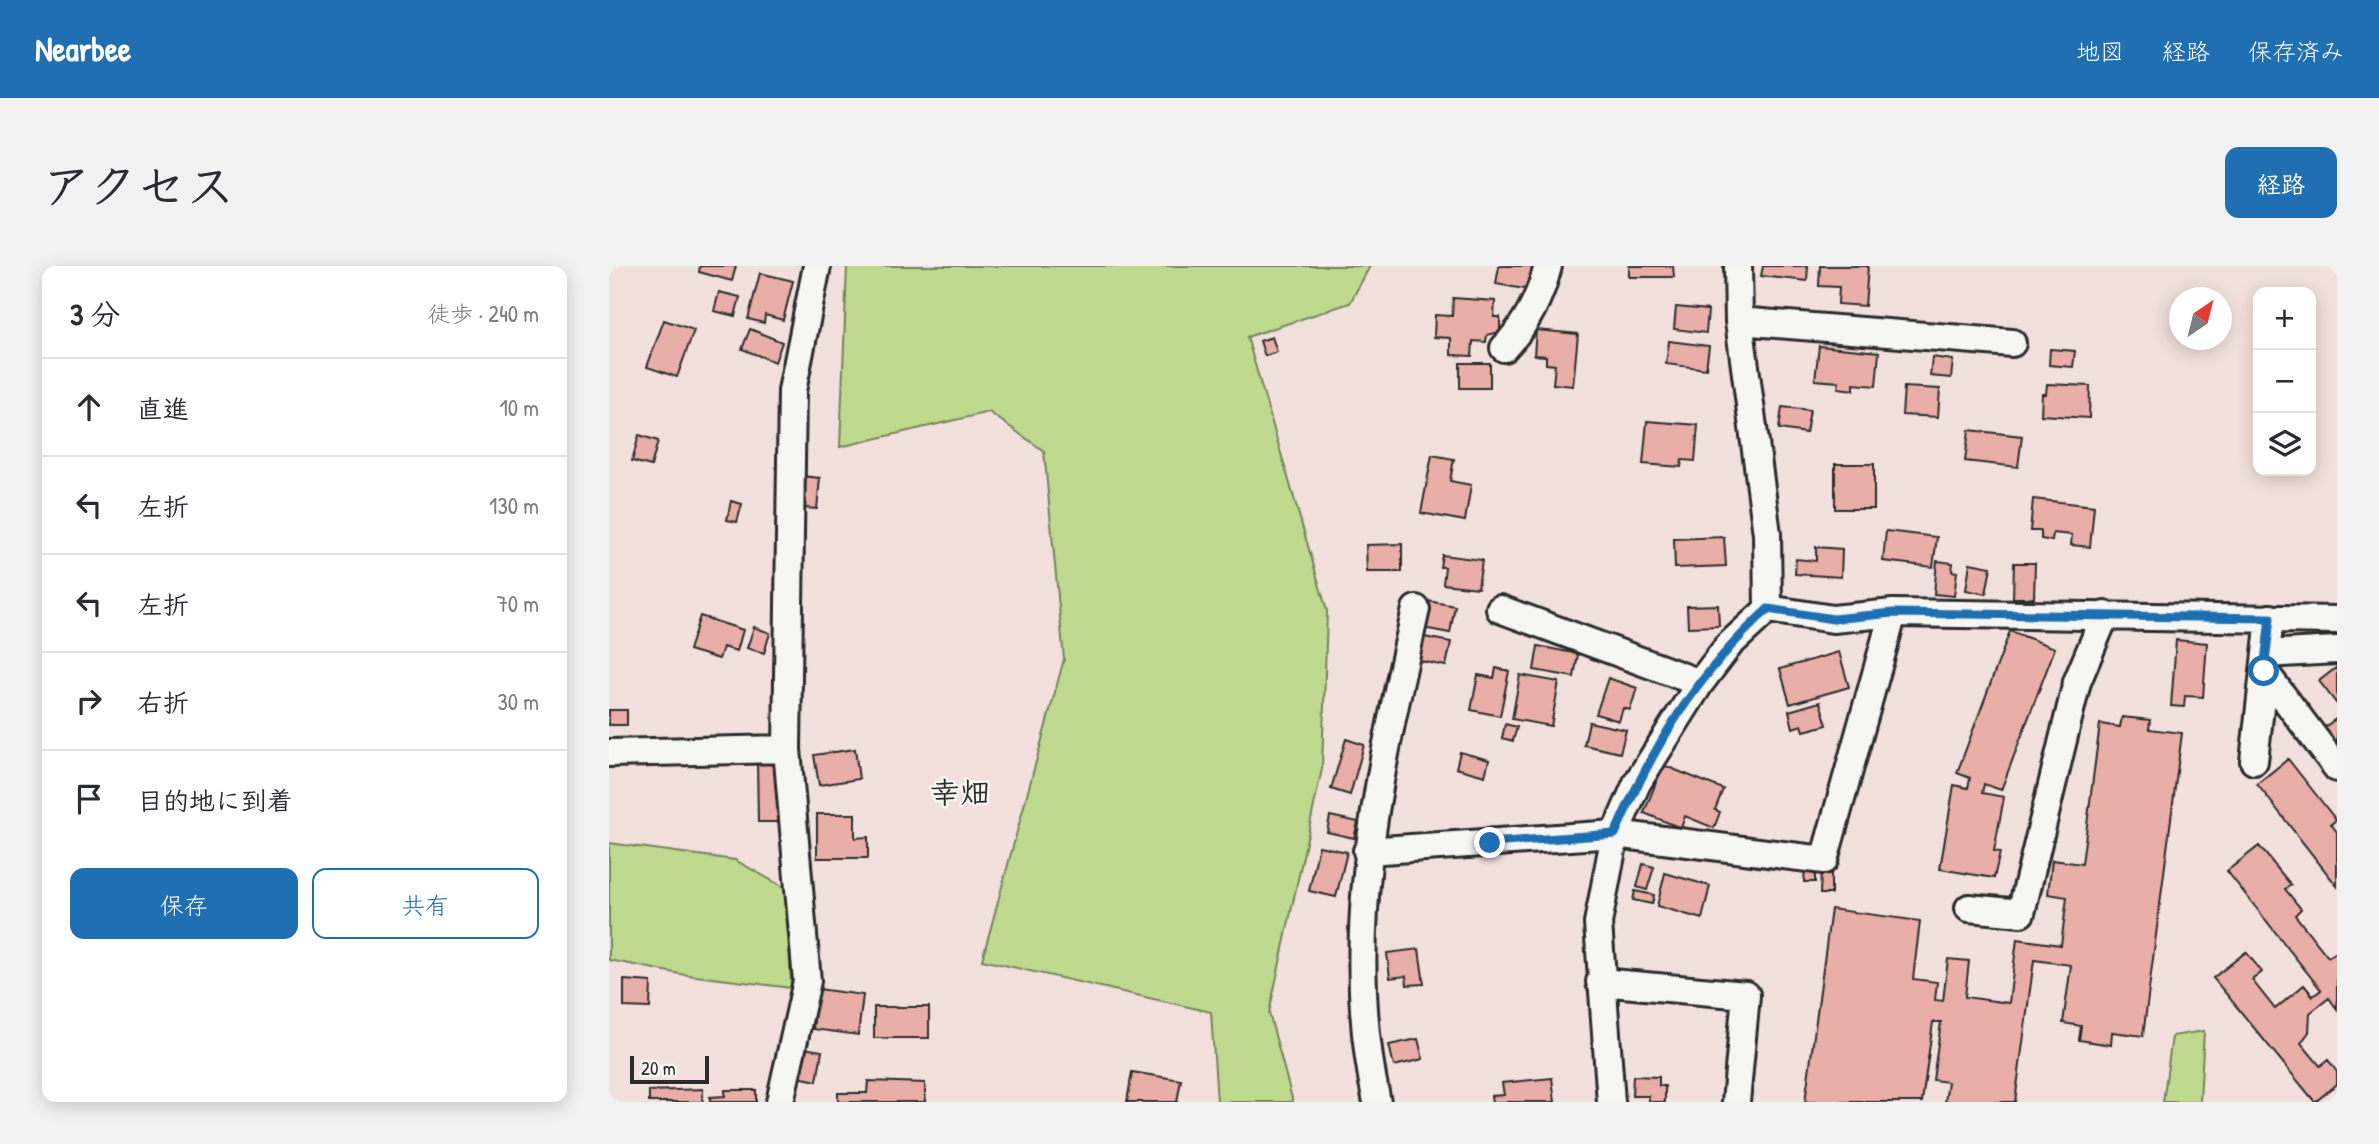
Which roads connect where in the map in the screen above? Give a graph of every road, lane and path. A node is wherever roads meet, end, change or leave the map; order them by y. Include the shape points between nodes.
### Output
1 (817, 266) edge
2 (1548, 266) edge
3 (1738, 266) edge
4 (1739, 321) junction
5 (2012, 343) dead end
6 (1504, 348) dead end
7 (1416, 608) dead end
8 (1500, 609) dead end
9 (1768, 609) junction
10 (1893, 613) junction
11 (2105, 615) junction
12 (2270, 618) junction
13 (2337, 620) edge
14 (2337, 650) edge
15 (2265, 663) junction
16 (1700, 682) junction
17 (787, 749) junction
18 (609, 753) edge
19 (2254, 761) dead end
20 (2337, 768) edge
21 (1615, 834) junction
22 (1367, 851) junction
23 (1969, 908) dead end
24 (1600, 982) junction
25 (780, 1102) edge
26 (1377, 1102) edge
27 (1611, 1102) edge
28 (1736, 1102) edge

1 - 17 street via 792,391
2 - 6 street via 1522,330
3 - 4 street
4 - 5 street
4 - 9 street via 1767,534
7 - 22 street
8 - 16 street
9 - 10 street via 1833,619
9 - 16 street via 1729,645
10 - 11 street
10 - 21 street via 1824,860
11 - 12 street
11 - 23 street via 2077,682 2021,913
12 - 13 street
12 - 15 street
14 - 15 street
15 - 19 street
15 - 20 street
16 - 21 street via 1637,783
17 - 18 street
17 - 25 street via 807,981
21 - 22 street
21 - 24 street via 1598,923
22 - 26 street via 1361,980 1366,1055
24 - 27 street
24 - 28 street via 1746,995

